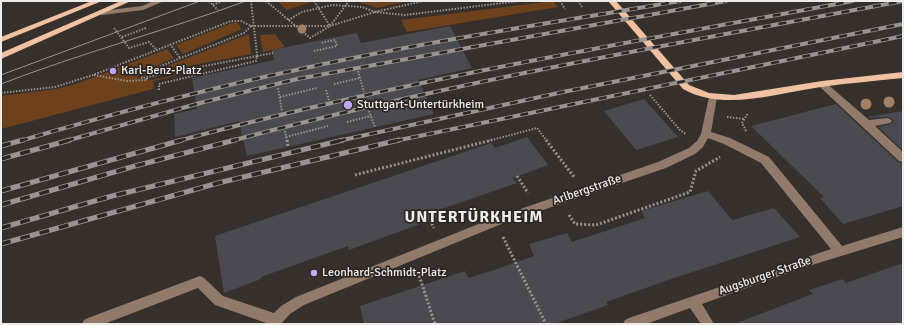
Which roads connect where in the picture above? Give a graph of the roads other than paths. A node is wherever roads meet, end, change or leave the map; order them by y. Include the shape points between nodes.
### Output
1 (98, 1) edge
2 (127, 1) edge
3 (160, 1) edge
4 (613, 1) edge
5 (102, 13) junction
6 (1, 40) edge
7 (1, 56) edge
8 (903, 74) edge
9 (822, 84) junction
10 (713, 97) junction
11 (887, 121) dead end
12 (867, 124) junction
13 (706, 134) junction
14 (903, 158) edge
15 (903, 232) edge
16 (839, 251) junction
17 (692, 301) junction
18 (276, 322) edge
19 (88, 324) edge
20 (629, 324) edge
21 (708, 324) edge

1 - 6 main road
2 - 5 main road
3 - 5 street via 143,8
4 - 10 main road via 686,87
5 - 7 main road
8 - 9 main road
9 - 10 main road via 734,98
9 - 12 street
10 - 13 street, Arlbergstraße
11 - 12 street
12 - 14 street
13 - 16 street via 727,141 765,160
13 - 18 street, Arlbergstraße via 692,151 662,165 496,222 326,290 287,309
15 - 16 street, Augsburger Straße
16 - 17 street, Augsburger Straße
17 - 20 street, Augsburger Straße
17 - 21 street
18 - 19 street via 219,301 200,282

